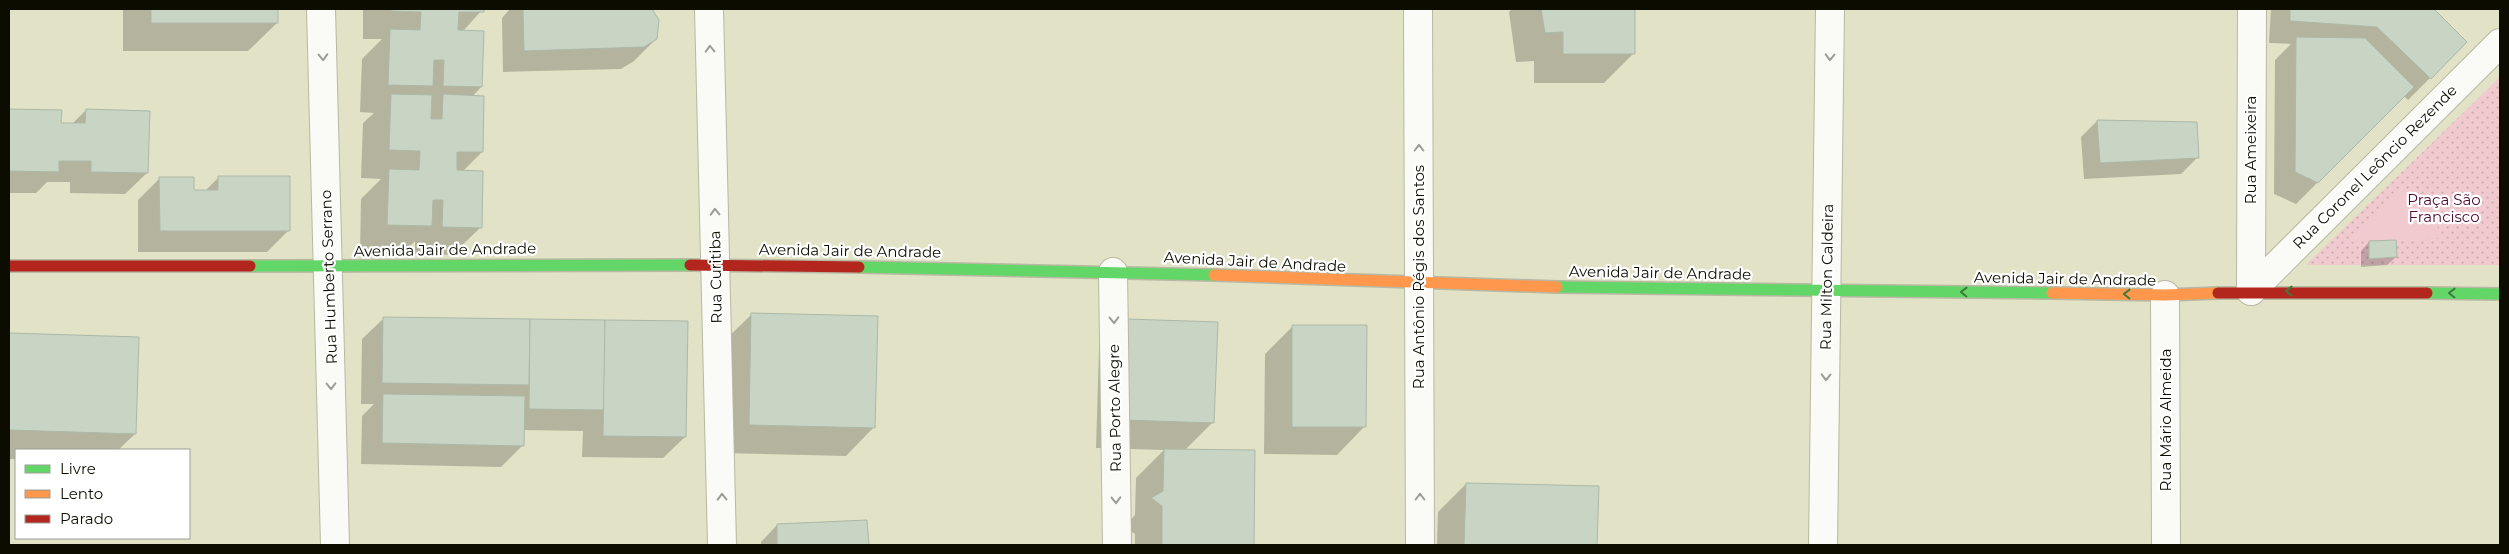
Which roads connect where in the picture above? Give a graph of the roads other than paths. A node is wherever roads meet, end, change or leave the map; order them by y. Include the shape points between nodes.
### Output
1 (321, 9) edge
2 (709, 9) edge
3 (1418, 9) edge
4 (1830, 9) edge
5 (2252, 9) edge
6 (2500, 43) edge
7 (717, 264) junction
8 (9, 266) edge
9 (328, 267) junction
10 (1113, 272) junction
11 (1420, 284) junction
12 (2251, 290) junction
13 (1827, 291) junction
14 (2500, 294) edge
15 (2165, 295) junction
16 (335, 545) edge
17 (722, 545) edge
18 (1117, 545) edge
19 (1420, 545) edge
20 (1823, 545) edge
21 (2166, 545) edge

1 -> 9 street, Rua Humberto Serrano
7 -> 2 street, Rua Curitiba
11 -> 3 street, Rua Antônio Régis dos Santos
4 -> 13 street, Rua Milton Caldeira
5 - 12 street, Rua Ameixeira
6 - 12 street, Rua Coronel Leôncio Rezende
7 - 9 main road, Avenida Jair de Andrade
7 - 10 main road, Avenida Jair de Andrade
17 -> 7 street, Rua Curitiba
8 - 9 main road, Avenida Jair de Andrade
9 -> 16 street, Rua Humberto Serrano
10 - 11 main road, Avenida Jair de Andrade
10 -> 18 street, Rua Porto Alegre
11 - 13 main road, Avenida Jair de Andrade
19 -> 11 street, Rua Antônio Régis dos Santos
14 -> 12 main road, Avenida Jair de Andrade
12 - 15 main road, Avenida Jair de Andrade
15 -> 13 main road, Avenida Jair de Andrade
13 -> 20 street, Rua Milton Caldeira
15 - 21 street, Rua Mário Almeida

